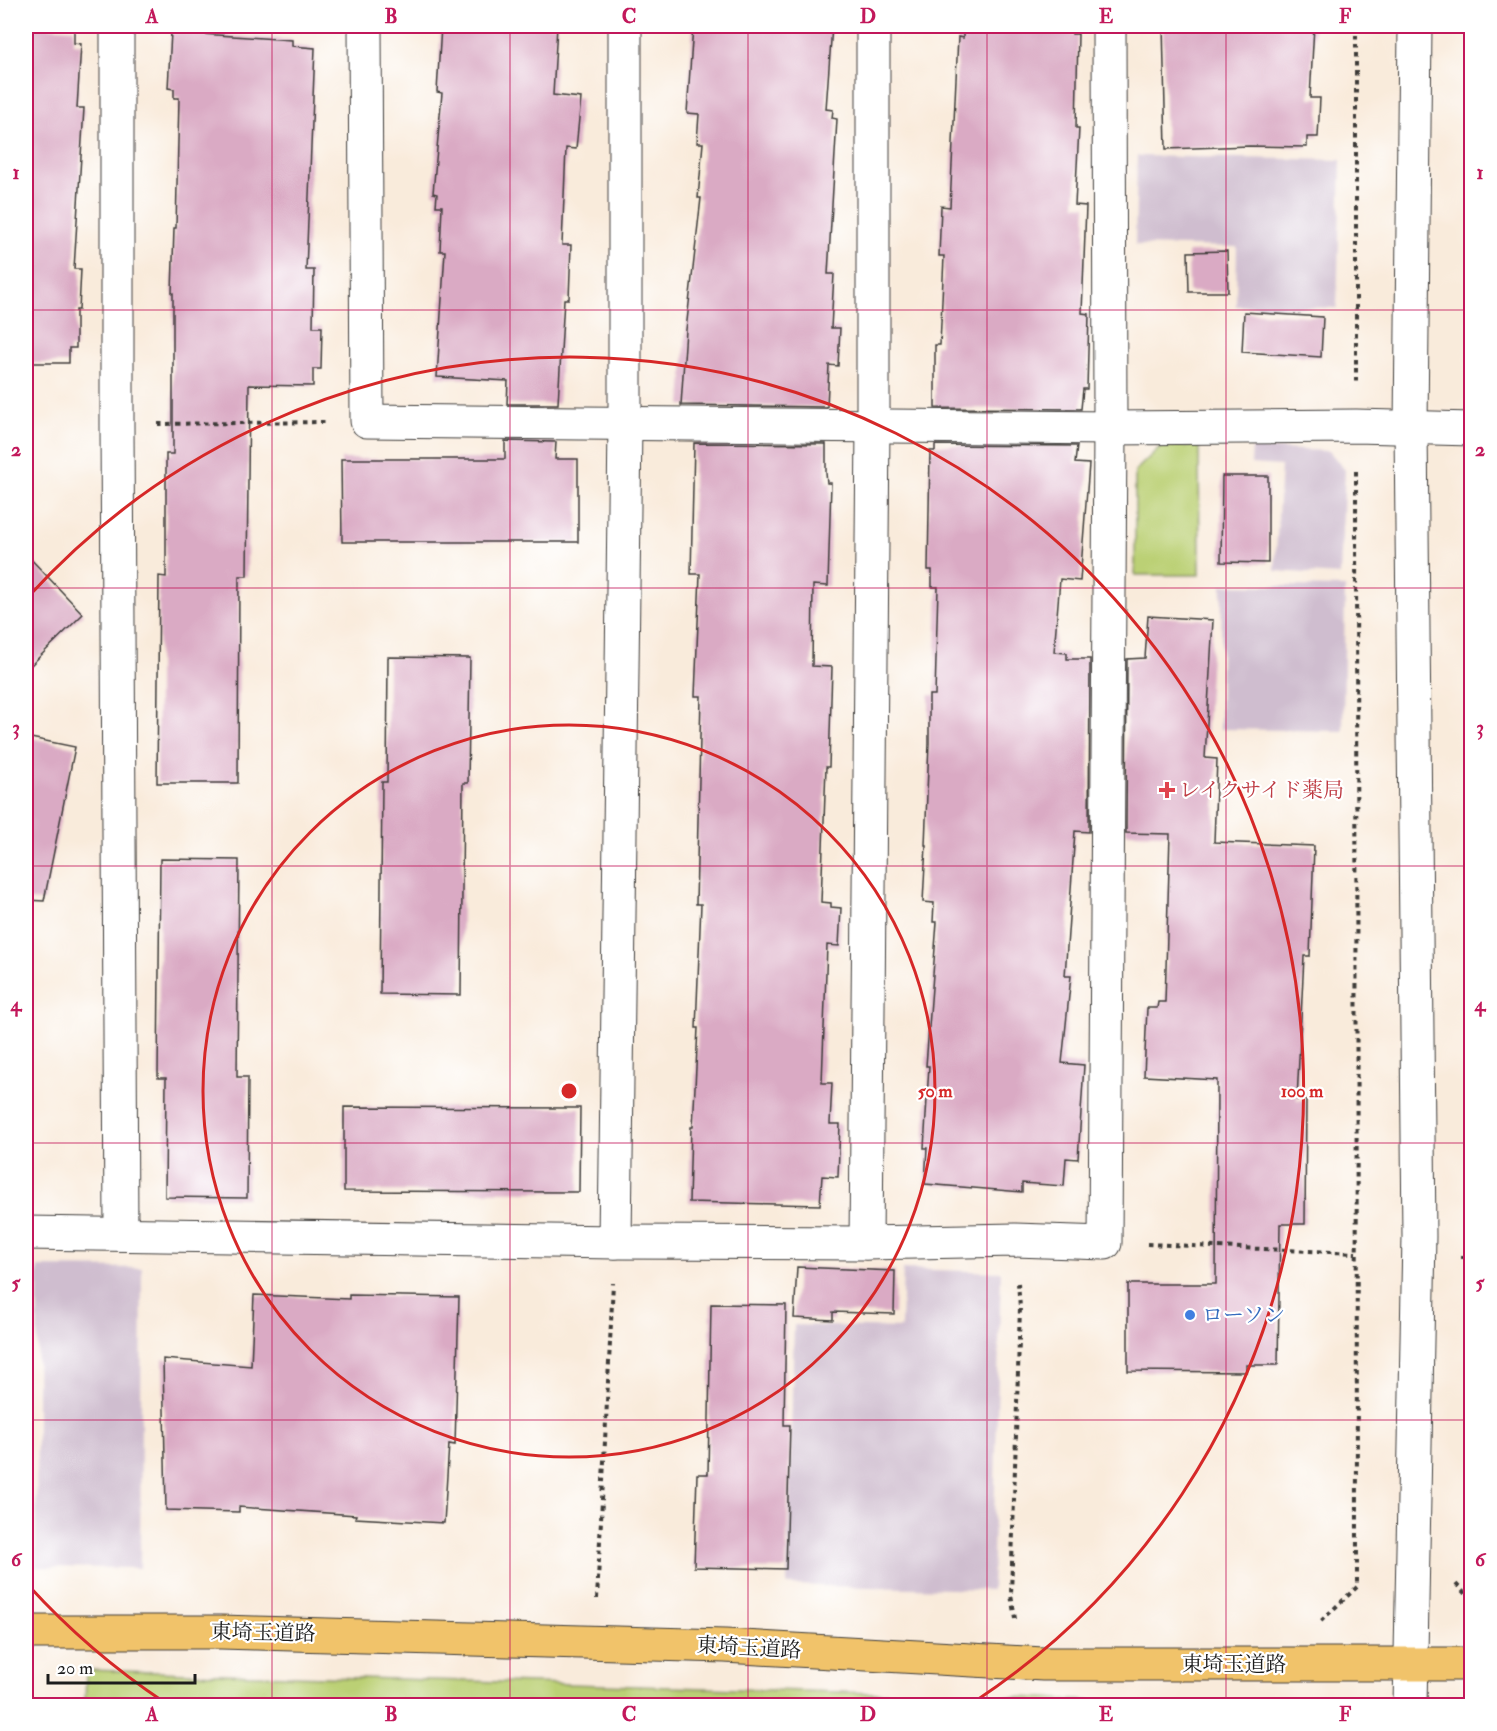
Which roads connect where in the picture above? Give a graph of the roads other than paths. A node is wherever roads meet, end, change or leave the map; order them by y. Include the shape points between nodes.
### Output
1 (117, 26) edge
2 (365, 26) edge
3 (625, 26) edge
4 (873, 26) edge
5 (1109, 26) edge
6 (1415, 26) edge
7 (625, 425) junction
8 (873, 425) junction
9 (1411, 427) junction
10 (1110, 428) junction
11 (1472, 429) edge
12 (26, 1233) edge
13 (121, 1234) junction
14 (615, 1242) junction
15 (866, 1243) junction
16 (26, 1632) edge
17 (1410, 1664) junction
18 (1472, 1664) edge
19 (1410, 1706) edge

1 - 13 street
2 - 7 street via 367,422
3 - 7 street
4 - 8 street
5 - 10 street
6 - 9 street
7 - 8 street
7 - 14 street
8 - 10 street
8 - 15 street
9 - 10 street
9 - 11 street
9 - 17 street via 1419,1236
10 - 15 street via 1105,1243
12 - 13 street
13 - 14 street
14 - 15 street
16 - 17 highway, 東埼玉道路 via 221,1632 713,1646 1043,1664
17 - 18 highway, 東埼玉道路
17 - 19 street

